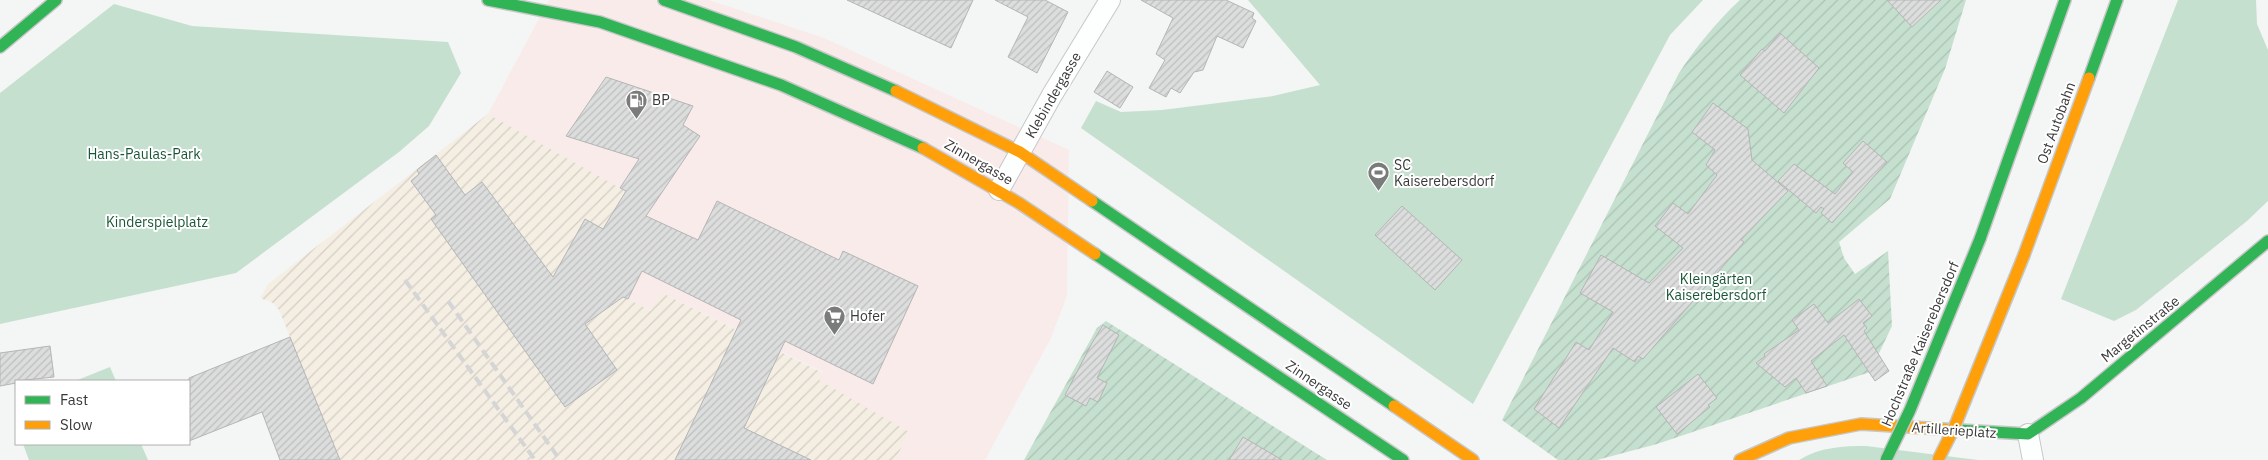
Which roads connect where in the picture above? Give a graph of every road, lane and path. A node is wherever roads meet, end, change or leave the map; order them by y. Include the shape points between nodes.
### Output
1 (56, 0) edge
2 (488, 0) edge
3 (664, 0) edge
4 (1110, 0) edge
5 (2065, 0) edge
6 (2117, 0) edge
7 (0, 46) edge
8 (1020, 152) junction
9 (999, 190) junction
10 (2268, 241) edge
11 (2028, 434) junction
12 (1403, 460) edge
13 (1473, 460) edge
14 (1740, 460) edge
15 (1886, 460) edge
16 (1938, 460) edge
17 (2033, 460) edge

1 - 7 main road
2 - 9 main road, Zinnergasse via 600,22 781,85 923,148
3 - 8 main road, Zinnergasse via 796,47 937,110
4 - 8 street, Klebindergasse
5 - 15 main road, Hochstraße Kaiserebersdorf, bridge via 1980,238 1910,410
6 - 16 main road, Ost Autobahn, bridge via 2024,255
8 - 9 street, Klebindergasse
8 - 13 main road, Zinnergasse
9 - 12 main road, Zinnergasse
10 - 11 main road, Margetinstraße via 2081,398
11 - 14 main road, Artillerieplatz via 1861,424 1789,438
11 - 17 street

